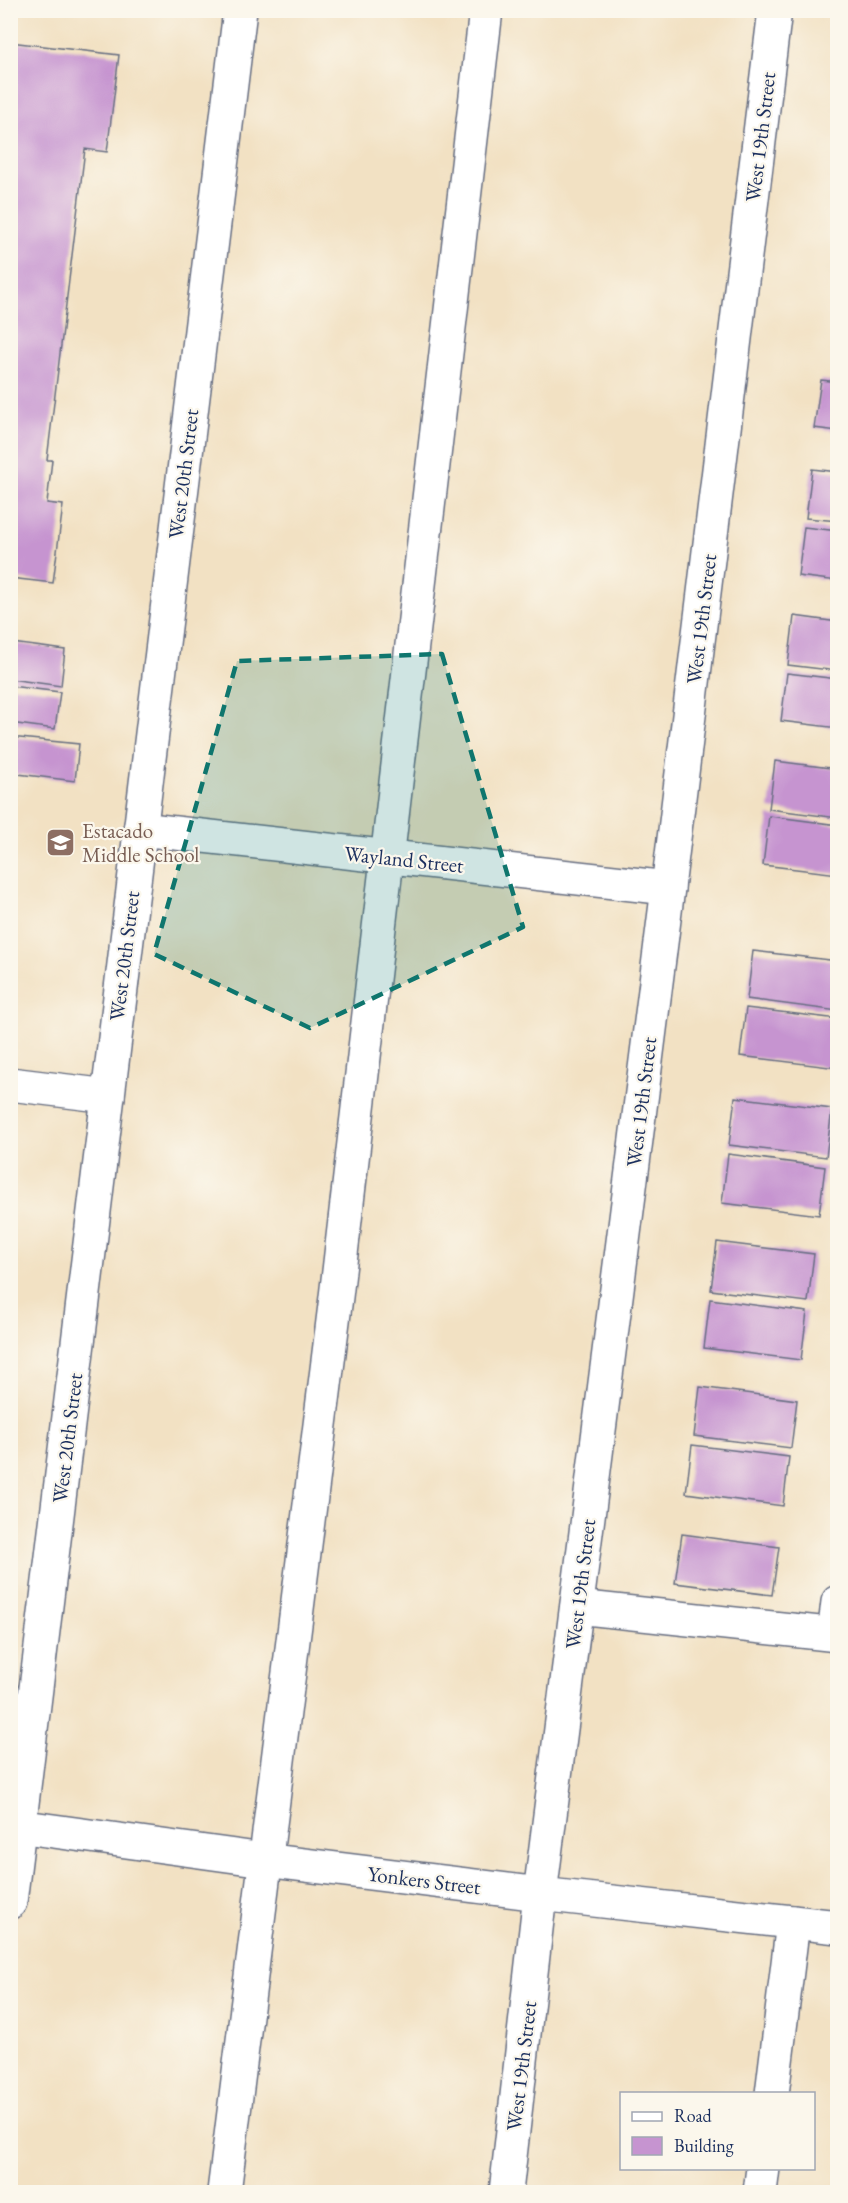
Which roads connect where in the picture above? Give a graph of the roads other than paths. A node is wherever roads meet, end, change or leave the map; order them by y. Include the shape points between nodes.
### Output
1 (240, 10) edge
2 (486, 10) edge
3 (775, 10) edge
4 (140, 829) junction
5 (387, 858) junction
6 (668, 888) junction
7 (10, 1084) edge
8 (108, 1096) junction
9 (837, 1602) edge
10 (577, 1607) junction
11 (836, 1635) edge
12 (15, 1826) edge
13 (264, 1860) junction
14 (540, 1894) junction
15 (10, 1902) edge
16 (793, 1922) junction
17 (837, 1927) edge
18 (772, 2092) edge
19 (763, 2170) edge
20 (224, 2193) edge
21 (506, 2193) edge
22 (760, 2193) edge

1 - 4 street, West 20th Street
2 - 5 street
3 - 6 street, West 19th Street
4 - 5 street, Wayland Street
4 - 8 street, West 20th Street
5 - 6 street, Wayland Street
5 - 13 street
6 - 10 street, West 19th Street
7 - 8 street
8 - 12 street, West 20th Street
9 - 11 street
10 - 11 street
10 - 14 street, West 19th Street
12 - 13 street, Yonkers Street
12 - 15 street, West 20th Street
13 - 14 street, Yonkers Street
13 - 20 street
14 - 16 street, Yonkers Street
14 - 21 street, West 19th Street
16 - 17 street, Yonkers Street
16 - 18 street
19 - 22 street

